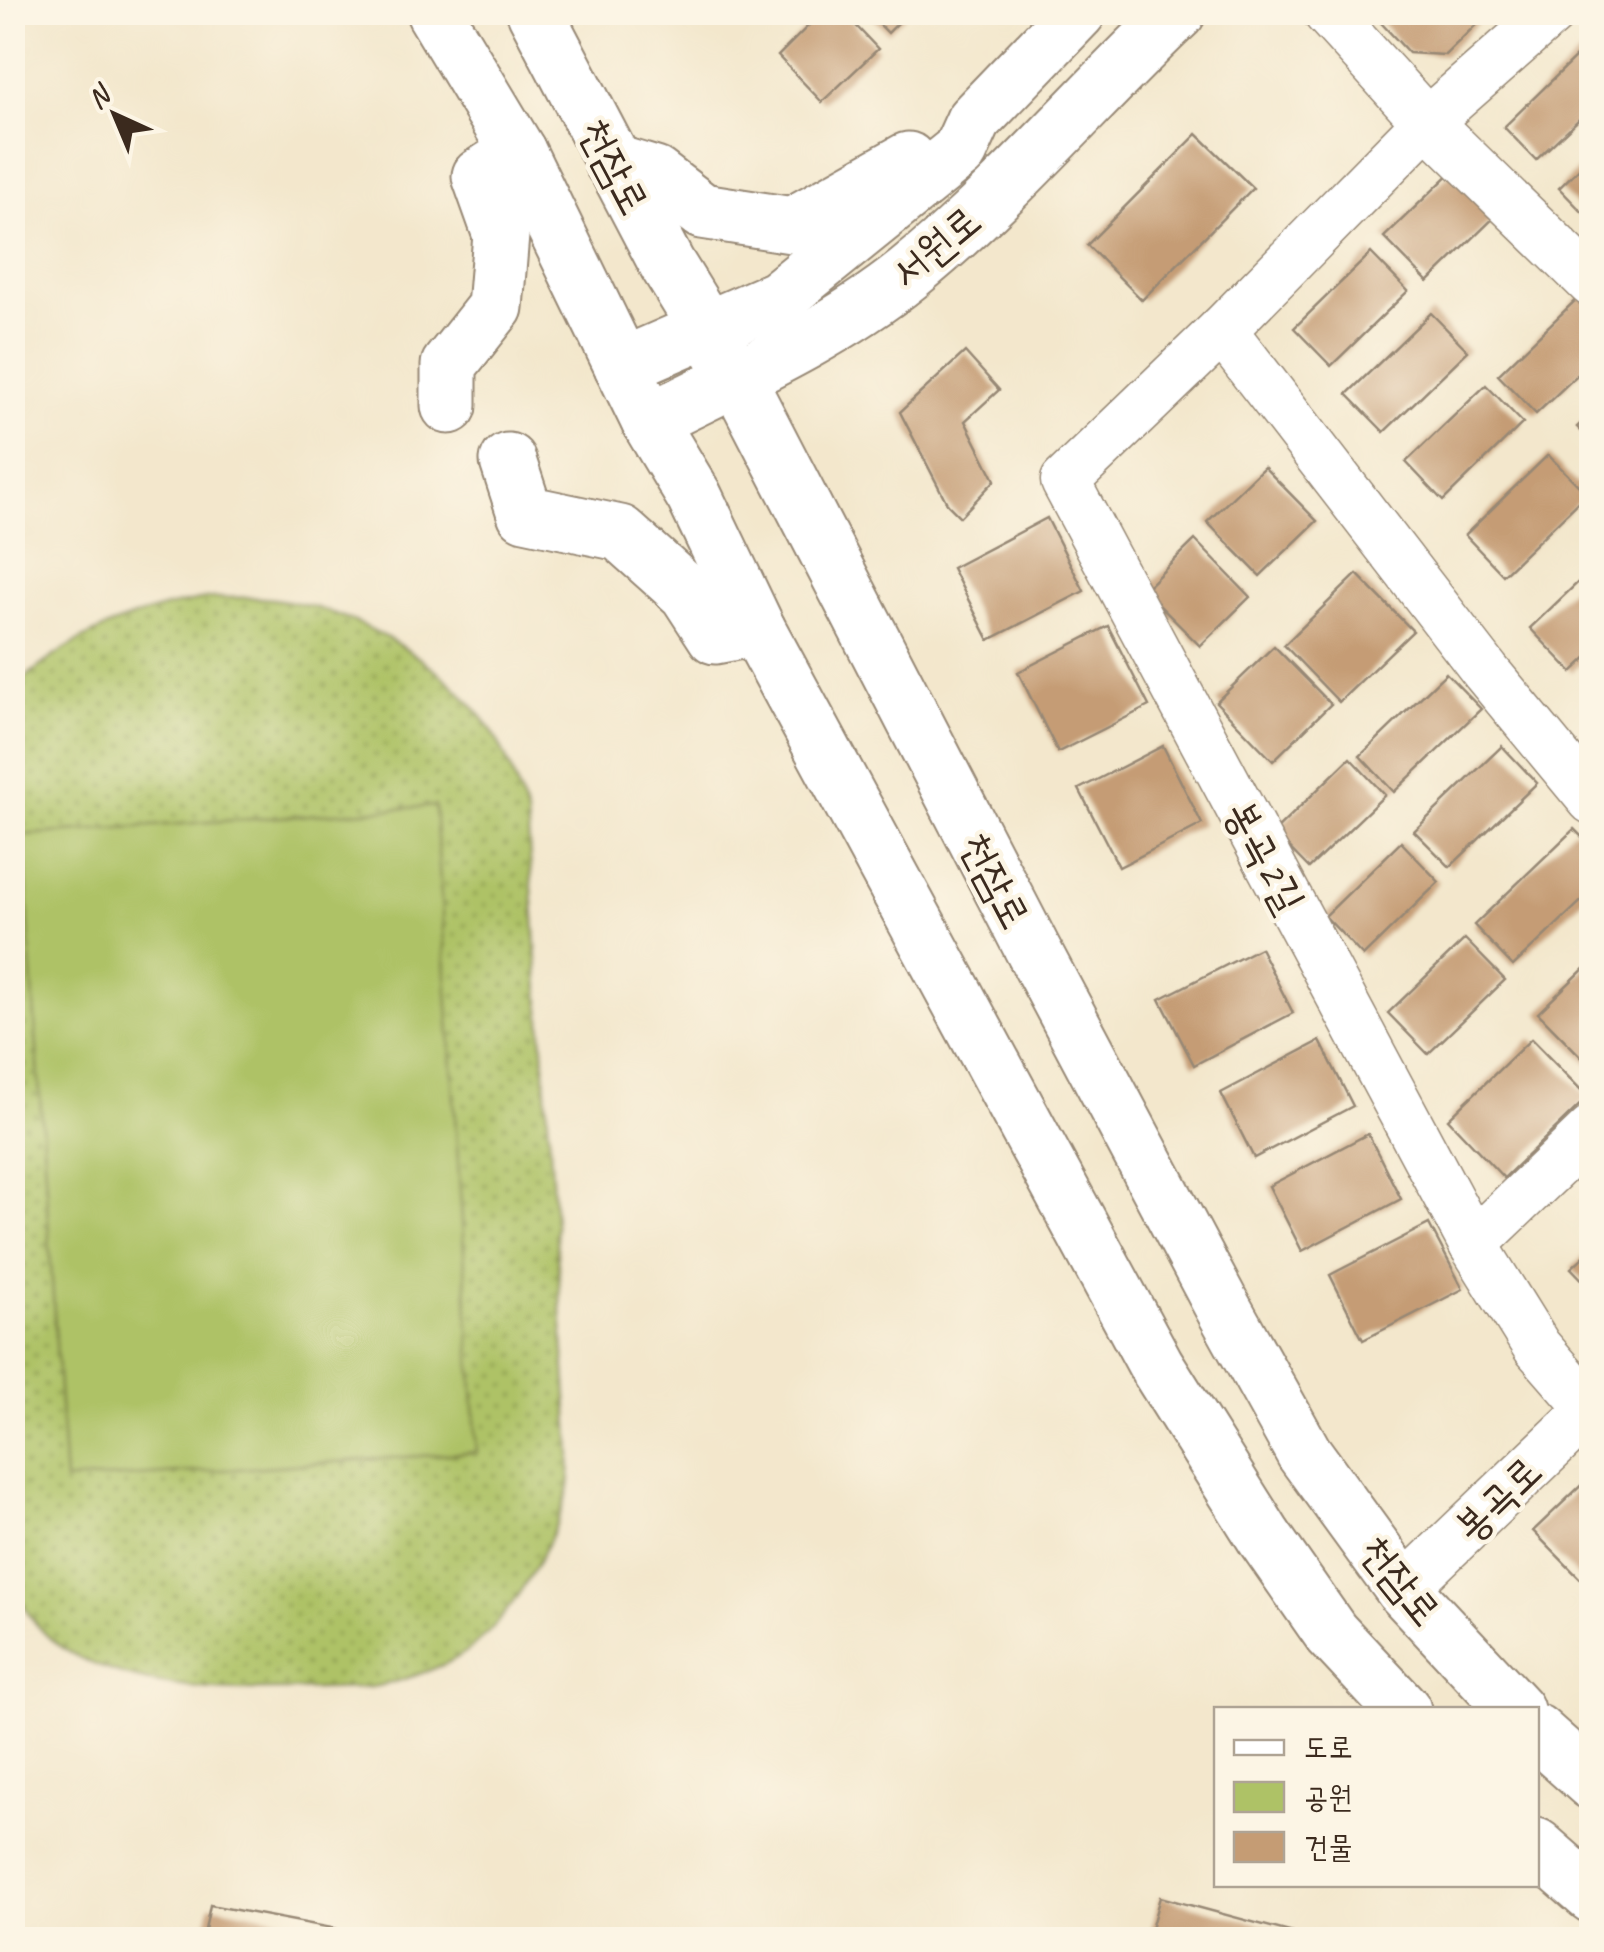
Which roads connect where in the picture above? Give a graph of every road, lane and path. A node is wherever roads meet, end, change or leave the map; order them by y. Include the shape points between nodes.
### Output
1 (434, 12) edge
2 (535, 12) edge
3 (1078, 12) edge
4 (1178, 12) edge
5 (1327, 12) edge
6 (1552, 12) edge
7 (974, 120) junction
8 (1428, 122) junction
9 (518, 152) junction
10 (612, 162) junction
11 (1592, 283) edge
12 (708, 330) junction
13 (1222, 330) junction
14 (622, 366) junction
15 (737, 378) junction
16 (449, 406) dead end
17 (649, 421) junction
18 (508, 461) dead end
19 (756, 628) junction
20 (1592, 800) edge
21 (1592, 1130) edge
22 (1473, 1244) junction
23 (1591, 1409) edge
24 (1403, 1589) junction
25 (1399, 1707) edge
26 (1513, 1707) edge
27 (1539, 1735) edge
28 (1592, 1782) edge
29 (1539, 1849) edge
30 (1592, 1895) edge

1 - 9 street, 천잠로
2 - 10 street, 천잠로
3 - 7 street, 서원로
4 - 15 street, 서원로 via 907,275
5 - 8 street
6 - 8 street, 봉곡2길
7 - 10 street via 792,226 702,211 655,175
7 - 12 street, 서원로 via 960,151 878,220 778,298
8 - 11 street
8 - 13 street, 봉곡2길
9 - 14 street, 천잠로
9 - 16 street via 480,176 501,235 495,307 449,365
10 - 12 street, 천잠로
12 - 14 street, 서원로
12 - 15 street, 천잠로
13 - 20 street
13 - 22 street, 봉곡2길 via 1065,481
14 - 17 street, 천잠로
15 - 17 street, 서원로
15 - 24 street, 천잠로 via 1220,1304 1304,1453
17 - 19 street, 천잠로 via 694,496
18 - 19 street via 525,514 620,533 687,593 715,636
19 - 25 street, 천잠로 via 1156,1365 1331,1634
21 - 22 street
22 - 23 street, 봉곡2길 via 1536,1347
23 - 24 street, 봉곡로
24 - 26 street, 천잠로
27 - 28 street
29 - 30 street

